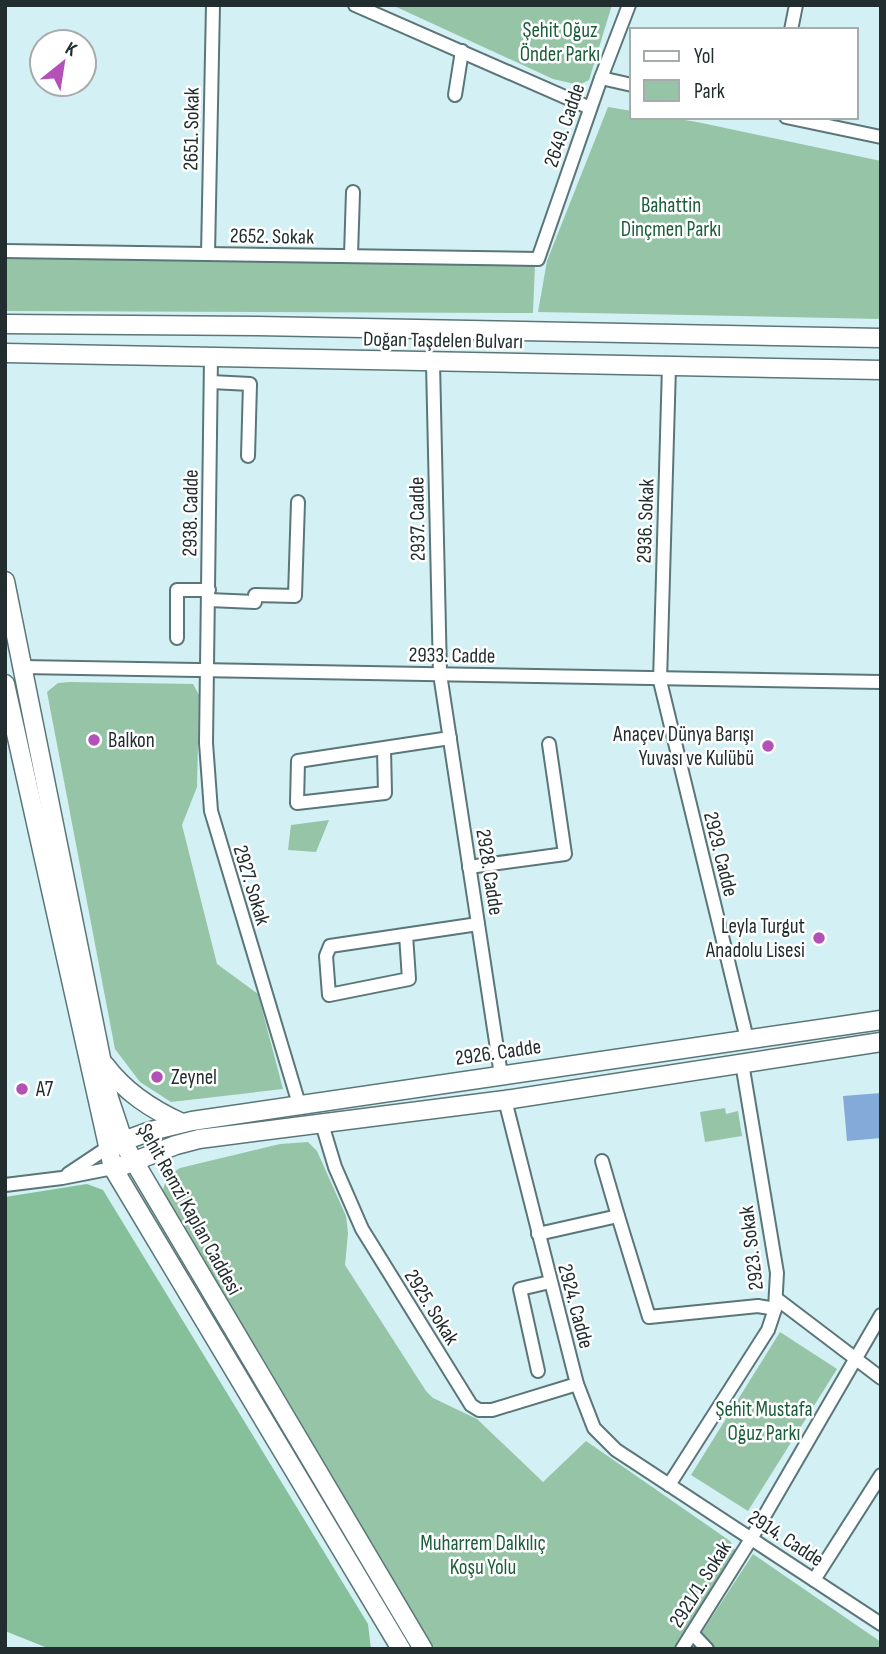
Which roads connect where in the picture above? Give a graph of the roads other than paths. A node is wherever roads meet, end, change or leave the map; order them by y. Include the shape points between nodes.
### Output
1 (213, 5) edge
2 (355, 5) edge
3 (629, 5) edge
4 (796, 5) edge
5 (791, 28) edge
6 (462, 51) junction
7 (601, 78) junction
8 (630, 85) edge
9 (455, 95) dead end
10 (590, 108) junction
11 (796, 119) edge
12 (881, 137) edge
13 (353, 192) dead end
14 (5, 251) edge
15 (208, 254) junction
16 (351, 256) junction
17 (538, 259) joint
18 (5, 324) edge
19 (881, 338) edge
20 (5, 353) edge
21 (211, 357) junction
22 (433, 363) junction
23 (669, 366) junction
24 (881, 370) edge
25 (211, 382) junction
26 (248, 456) dead end
27 (298, 502) dead end
28 (5, 581) edge
29 (209, 595) junction
30 (177, 638) dead end
31 (14, 667) edge
32 (208, 670) junction
33 (440, 674) junction
34 (660, 678) junction
35 (881, 682) edge
36 (5, 684) edge
37 (450, 738) junction
38 (549, 744) dead end
39 (384, 749) junction
40 (469, 867) junction
41 (478, 923) junction
42 (406, 935) junction
43 (881, 1020) edge
44 (747, 1039) junction
45 (881, 1042) edge
46 (102, 1061) junction
47 (742, 1063) junction
48 (501, 1075) junction
49 (505, 1100) junction
50 (299, 1104) junction
51 (182, 1123) junction
52 (322, 1124) junction
53 (115, 1144) junction
54 (602, 1161) dead end
55 (133, 1162) junction
56 (113, 1168) junction
57 (62, 1178) junction
58 (5, 1185) edge
59 (618, 1216) junction
60 (538, 1234) junction
61 (550, 1282) junction
62 (776, 1304) junction
63 (881, 1315) edge
64 (854, 1359) junction
65 (538, 1371) dead end
66 (881, 1378) edge
67 (577, 1384) junction
68 (881, 1475) edge
69 (669, 1485) junction
70 (751, 1539) junction
71 (814, 1580) junction
72 (881, 1624) edge
73 (692, 1633) junction
74 (401, 1649) edge
75 (422, 1649) edge
76 (682, 1649) edge
77 (708, 1649) edge

1 - 15 street, 2651. Sokak
2 - 6 street
3 - 7 street, 2649. Cadde
4 - 5 street
6 - 9 street
6 - 10 street
7 - 8 street
7 - 10 street, 2649. Cadde
10 - 17 street, 2649. Cadde
11 - 12 street
13 - 16 street
14 - 15 street, 2652. Sokak
15 - 16 street, 2652. Sokak
16 - 17 street, 2652. Sokak
18 - 19 main road, Doğan Taşdelen Bulvarı
20 - 21 main road, Doğan Taşdelen Bulvarı
21 - 22 main road, Doğan Taşdelen Bulvarı
21 - 25 street, 2938. Cadde
22 - 23 main road, Doğan Taşdelen Bulvarı
22 - 33 street, 2937. Cadde
23 - 24 main road, Doğan Taşdelen Bulvarı
23 - 34 street, 2936. Sokak
25 - 26 street via 250,384
25 - 29 street, 2938. Cadde
27 - 29 street via 295,596 255,595 255,602
28 - 31 main road, Şehit Remzi Kaplan Caddesi
29 - 30 street via 177,590
29 - 32 street, 2938. Cadde
31 - 32 street, 2933. Cadde
31 - 46 main road, Şehit Remzi Kaplan Caddesi
32 - 33 street, 2933. Cadde
32 - 50 street, 2927. Sokak via 206,759 211,811
33 - 34 street, 2933. Cadde
33 - 37 street, 2928. Cadde
34 - 35 street, 2933. Cadde
34 - 44 street, 2929. Cadde
36 - 53 main road, Şehit Remzi Kaplan Caddesi
37 - 39 street
37 - 40 street, 2928. Cadde
38 - 40 street via 565,855
39 - 39 street via 298,761 298,803 385,793
40 - 41 street, 2928. Cadde
41 - 42 street
41 - 48 street, 2928. Cadde
42 - 42 street via 330,946 326,957 329,995 409,979
43 - 44 main road, 2926. Cadde
44 - 48 main road, 2926. Cadde
45 - 47 main road
46 - 51 main road via 133,1094
46 - 53 main road, Şehit Remzi Kaplan Caddesi
47 - 49 main road
47 - 62 street, 2923. Sokak via 777,1273
48 - 49 main road
48 - 50 main road, 2926. Cadde
49 - 52 main road
49 - 60 street, 2924. Cadde
50 - 51 main road, 2926. Cadde
51 - 53 main road, 2926. Cadde
52 - 55 main road via 199,1139
52 - 67 street, 2925. Sokak via 362,1229 471,1405 492,1410
53 - 55 main road, Şehit Remzi Kaplan Caddesi
53 - 56 main road, Şehit Remzi Kaplan Caddesi
53 - 57 street
54 - 59 street
55 - 56 main road
55 - 75 main road, Şehit Remzi Kaplan Caddesi
56 - 57 street
56 - 74 main road, Şehit Remzi Kaplan Caddesi
57 - 58 street
59 - 60 street
59 - 62 street via 649,1317
60 - 61 street, 2924. Cadde
61 - 65 street via 520,1289
61 - 67 street, 2924. Cadde
62 - 64 street
62 - 69 street, 2923. Sokak via 768,1330
63 - 64 street, 2921/1. Sokak
64 - 66 street
64 - 70 street, 2921/1. Sokak
67 - 69 street, 2924. Cadde via 604,1440
68 - 71 street
69 - 70 street, 2914. Cadde
70 - 71 street, 2914. Cadde
70 - 73 street, 2921/1. Sokak
71 - 72 street, 2914. Cadde
73 - 76 street, 2921/1. Sokak
73 - 77 street

